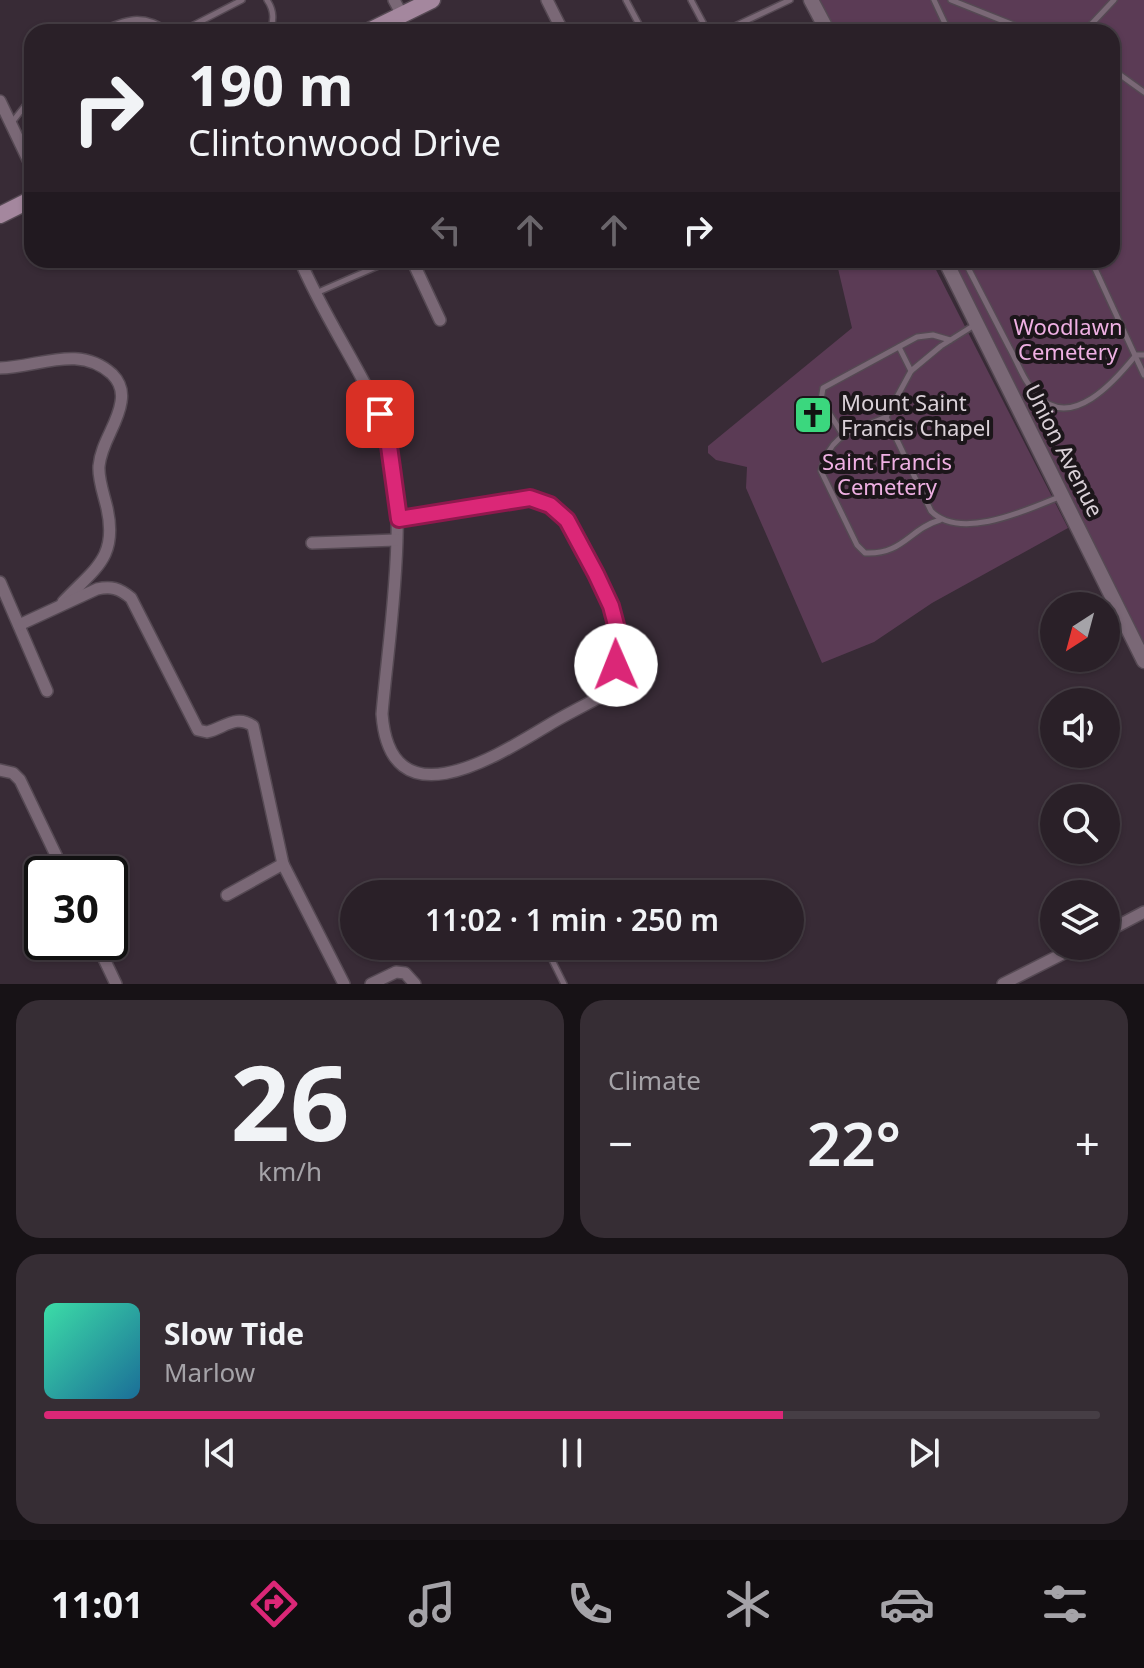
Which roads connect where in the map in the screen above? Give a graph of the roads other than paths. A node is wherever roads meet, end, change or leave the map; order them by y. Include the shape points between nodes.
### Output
1 (242, 0) edge
2 (267, 0) edge
3 (432, 0) edge
4 (547, 0) edge
5 (626, 0) edge
6 (691, 0) edge
7 (811, 0) edge
8 (934, 0) edge
9 (951, 0) edge
10 (1114, 0) edge
11 (786, 1) edge
12 (398, 7) edge
13 (115, 24) edge
14 (159, 24) edge
15 (196, 24) edge
16 (271, 24) edge
17 (377, 24) edge
18 (559, 24) edge
19 (639, 24) edge
20 (704, 24) edge
21 (739, 24) edge
22 (824, 24) edge
23 (945, 24) edge
24 (1011, 24) edge
25 (1092, 24) edge
26 (1120, 75) edge
27 (1144, 92) edge
28 (0, 101) edge
29 (24, 107) edge
30 (11, 124) junction
31 (24, 151) edge
32 (24, 203) edge
33 (0, 215) edge
34 (303, 268) edge
35 (374, 268) edge
36 (416, 268) edge
37 (949, 268) edge
38 (968, 268) edge
39 (1095, 268) edge
40 (314, 294) junction
41 (440, 320) dead end
42 (977, 324) junction
43 (951, 340) junction
44 (899, 347) junction
45 (1136, 355) junction
46 (1144, 355) edge
47 (0, 368) edge
48 (911, 371) junction
49 (1144, 375) edge
50 (886, 417) junction
51 (843, 435) junction
52 (1063, 495) junction
53 (399, 519) junction
54 (940, 520) junction
55 (396, 540) junction
56 (312, 543) dead end
57 (0, 582) edge
58 (60, 605) junction
59 (19, 625) junction
60 (1144, 661) edge
61 (47, 691) dead end
62 (0, 770) edge
63 (56, 856) edge
64 (283, 864) junction
65 (227, 895) dead end
66 (1144, 913) edge
67 (1120, 925) edge
68 (105, 960) edge
69 (552, 960) edge
70 (1050, 960) edge
71 (116, 984) edge
72 (344, 984) edge
73 (371, 984) edge
74 (415, 984) edge
75 (564, 984) edge
76 (1003, 984) edge

1 - 15 lane
2 - 16 lane
3 - 12 main road
4 - 18 street
5 - 19 lane
6 - 20 lane
7 - 22 street
8 - 23 lane
9 - 24 lane
10 - 25 lane
11 - 21 lane
12 - 17 main road
13 - 14 lane via 129,18
26 - 27 lane
28 - 30 street
29 - 30 lane
30 - 31 street
32 - 33 main road
34 - 40 street
35 - 40 lane
36 - 41 street
37 - 42 street, Union Avenue
38 - 45 lane via 1030,388 1049,405 1062,408 1093,398
39 - 45 lane
40 - 53 street via 380,414
42 - 43 lane
42 - 52 street, Union Avenue
43 - 44 lane via 917,337
43 - 48 lane
44 - 48 lane
44 - 51 lane via 823,388 821,400
45 - 46 lane
45 - 49 lane
47 - 58 street via 73,357 102,366 122,388 99,463 112,529 110,544 103,559
48 - 50 lane
50 - 51 lane
50 - 54 lane
51 - 54 lane via 827,451 821,471 865,553 883,554
52 - 54 lane via 1000,518 958,524
52 - 60 street, Union Avenue
53 - 55 street
53 - 55 street via 530,498 550,505 567,520 611,606 620,640 606,689 521,742 470,766 432,776 418,775 397,762 387,746 382,714
55 - 56 street
57 - 59 street
58 - 59 street
58 - 64 street via 109,586 122,590 131,598 198,730 214,731 236,720 253,726
59 - 61 street
62 - 63 street via 18,778
64 - 65 street
64 - 72 street
66 - 67 street
68 - 71 street
69 - 75 lane
70 - 76 street
73 - 74 street via 396,972

